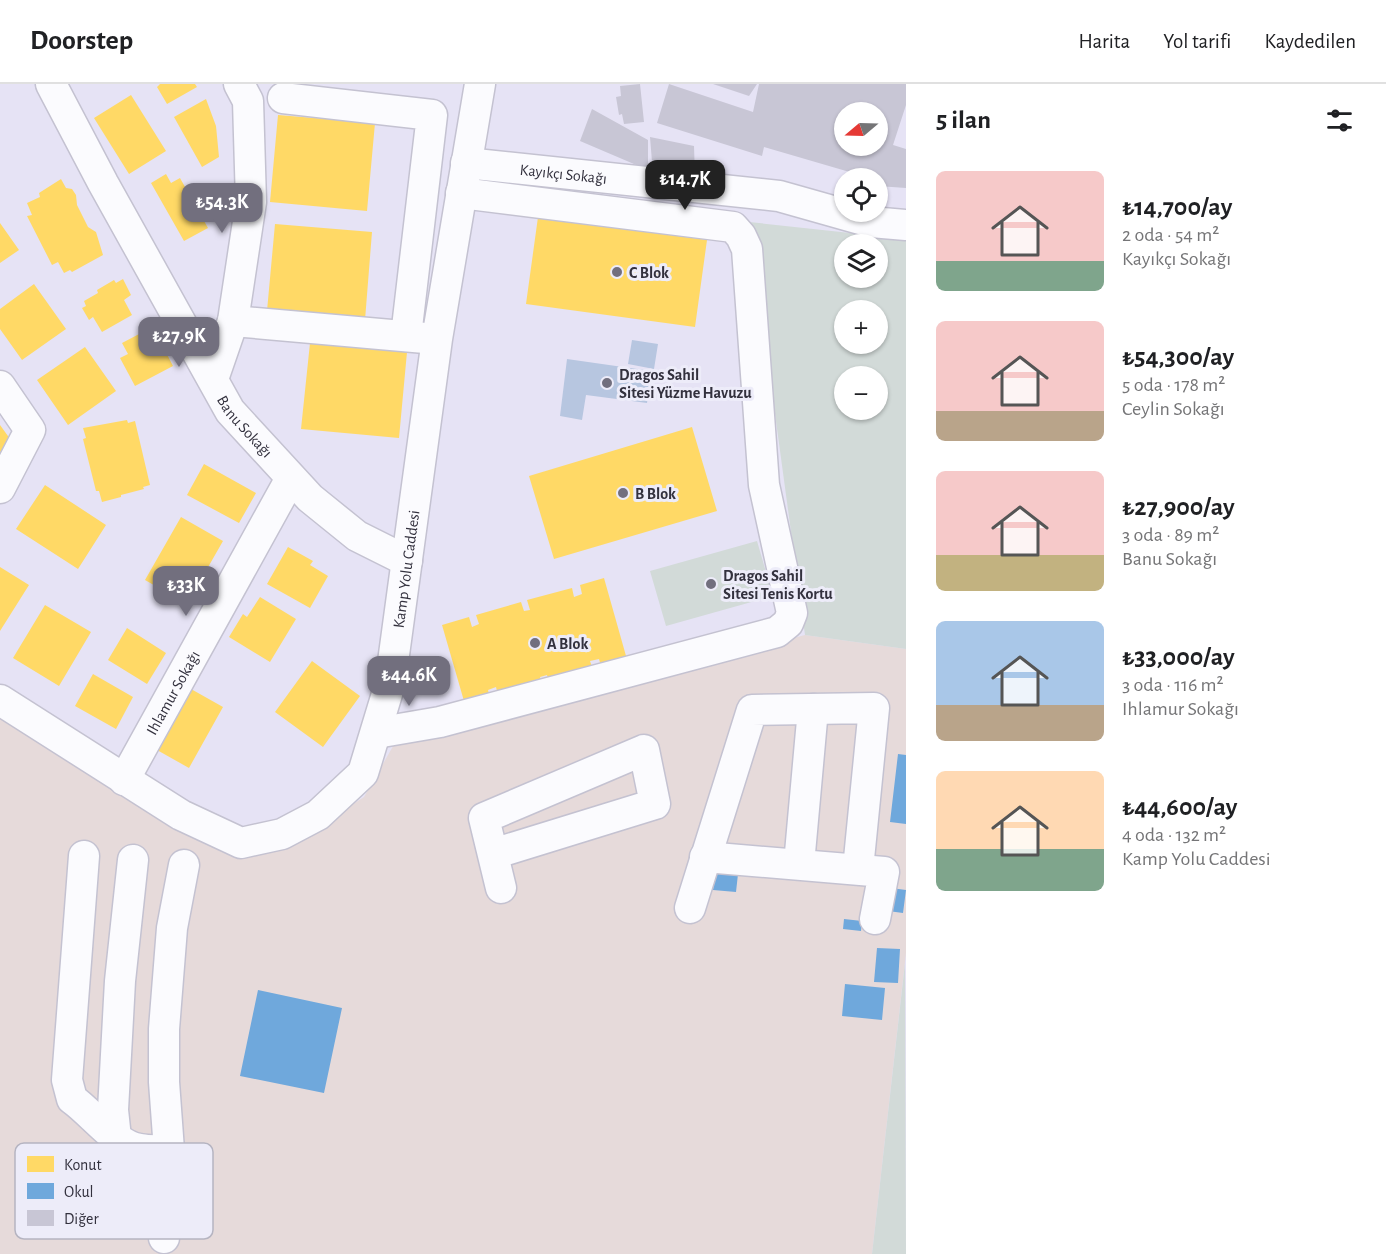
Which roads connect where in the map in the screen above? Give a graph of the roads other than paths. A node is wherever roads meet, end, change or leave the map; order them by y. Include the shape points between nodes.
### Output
1 (51, 84) edge
2 (239, 84) edge
3 (480, 84) edge
4 (283, 98) dead end
5 (466, 163) junction
6 (461, 193) junction
7 (906, 225) edge
8 (233, 321) junction
9 (406, 336) junction
10 (437, 339) junction
11 (213, 380) junction
12 (0, 386) edge
13 (291, 478) junction
14 (0, 488) edge
15 (407, 561) junction
16 (0, 700) edge
17 (813, 709) junction
18 (376, 733) junction
19 (124, 780) junction
20 (493, 854) junction
21 (84, 856) dead end
22 (705, 857) junction
23 (133, 860) dead end
24 (799, 864) junction
25 (184, 865) dead end
26 (858, 869) junction
27 (501, 888) dead end
28 (690, 908) dead end
29 (875, 919) dead end
30 (116, 1138) junction
31 (126, 1143) edge
32 (168, 1143) edge

1 - 11 street, Banu Sokağı
2 - 8 street via 248,101 251,202
3 - 5 street, Kamp Yolu Caddesi
4 - 9 street via 432,115
5 - 6 street, Kamp Yolu Caddesi
5 - 7 street, Kayıkçı Sokağı via 779,196 871,222
6 - 10 street, Kamp Yolu Caddesi
6 - 18 street via 733,227 741,236 747,249 764,485 792,613 788,623 777,632 440,722
8 - 9 street
8 - 11 street
9 - 10 street
10 - 15 street, Kamp Yolu Caddesi
11 - 13 street, Banu Sokağı via 230,411
12 - 14 street via 30,430
13 - 15 street, Banu Sokağı via 357,536
13 - 19 street, Ihlamur Sokağı
15 - 18 street, Kamp Yolu Caddesi via 390,684
16 - 19 street, Kamp Yolu Caddesi
17 - 22 street via 752,710
17 - 24 street
17 - 26 street via 874,708
18 - 19 street, Kamp Yolu Caddesi via 363,773 318,815 282,834 241,843 181,815
20 - 20 street via 484,818 644,750 655,804
20 - 27 street
21 - 30 street via 67,1080 72,1099
22 - 24 street
22 - 28 street
23 - 30 street via 120,981 113,1110
24 - 26 street
25 - 32 street via 172,928 164,1029
26 - 29 street via 884,872
30 - 31 street

